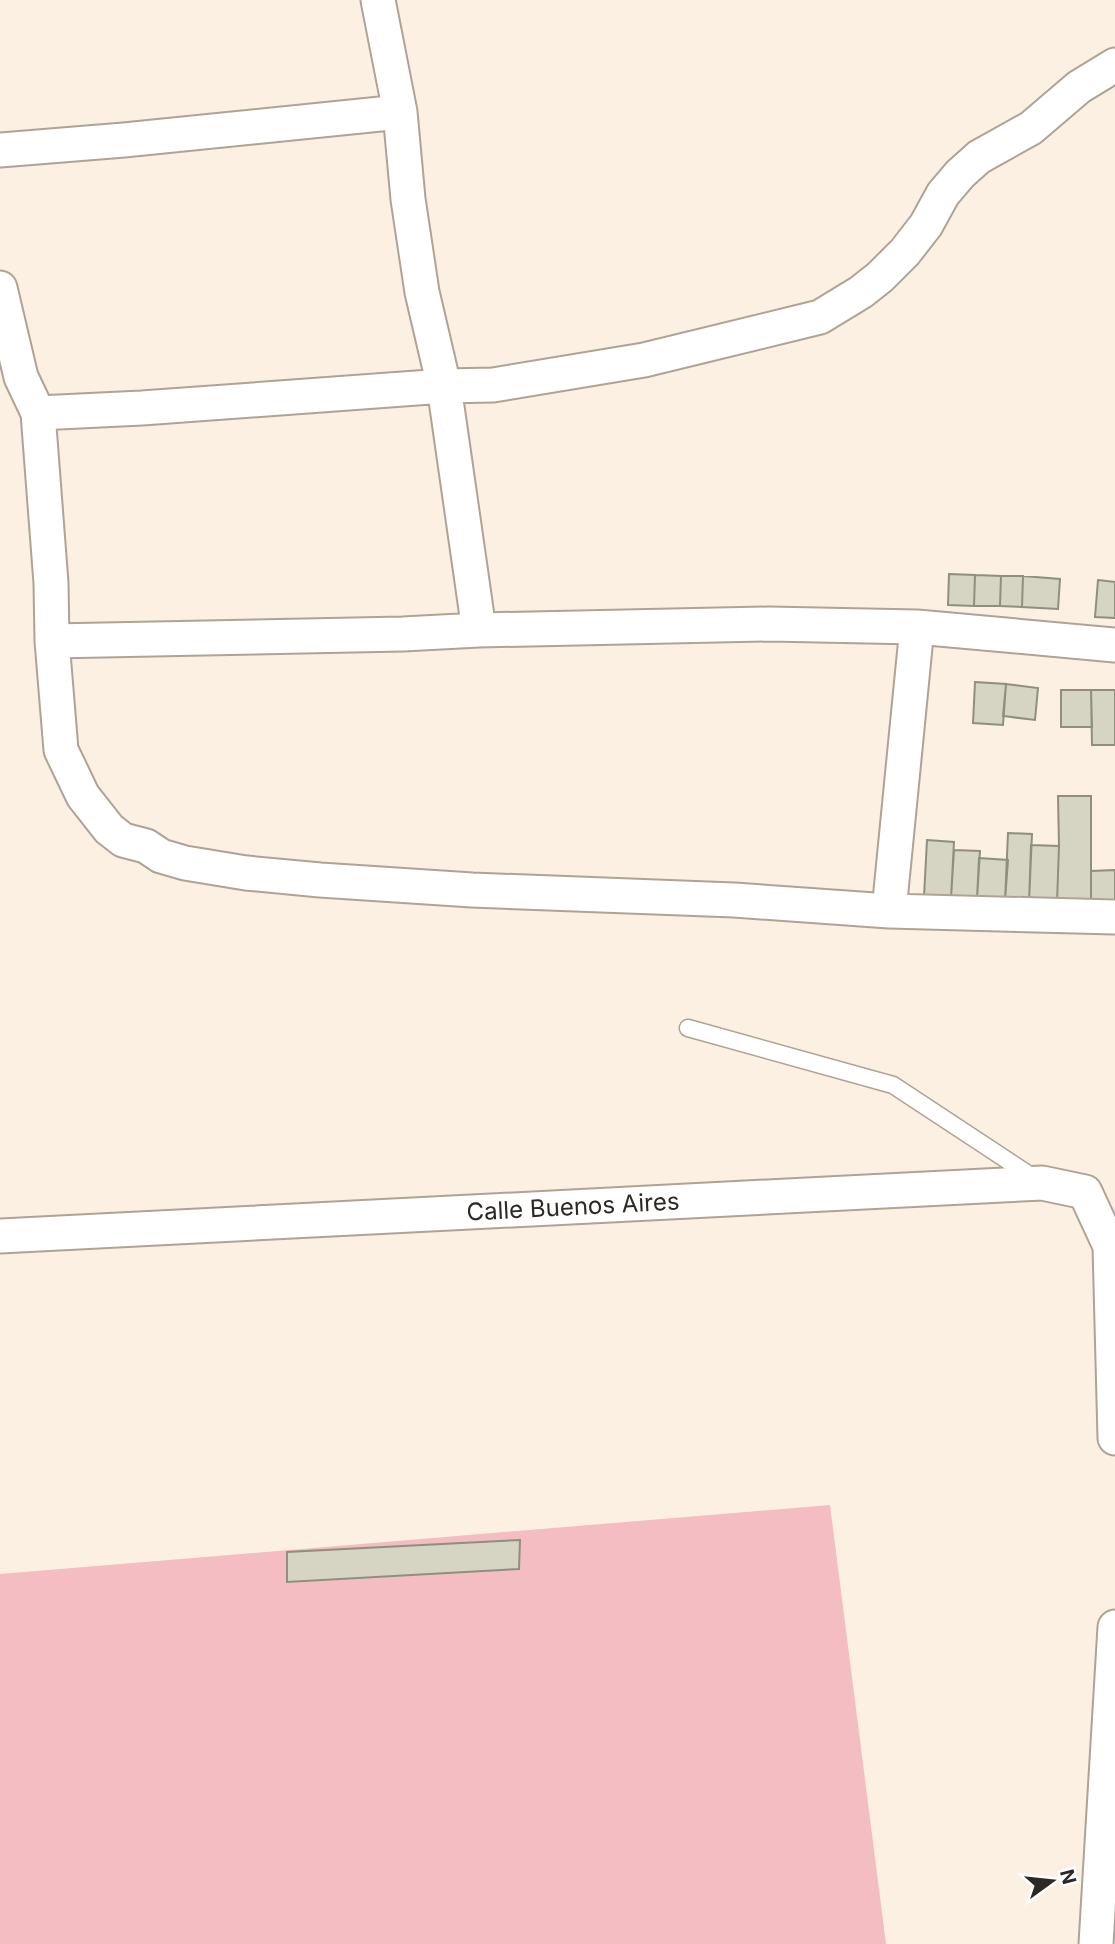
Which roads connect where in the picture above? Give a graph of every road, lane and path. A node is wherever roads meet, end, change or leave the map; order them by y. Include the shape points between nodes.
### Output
1 (378, 0) edge
2 (1115, 65) edge
3 (401, 112) junction
4 (0, 150) edge
5 (0, 288) edge
6 (444, 386) junction
7 (38, 413) junction
8 (917, 626) junction
9 (479, 630) junction
10 (52, 641) junction
11 (1115, 645) edge
12 (889, 911) junction
13 (1115, 916) edge
14 (688, 1028) dead end
15 (1042, 1183) junction
16 (0, 1236) edge
17 (1115, 1438) edge
18 (1115, 1627) edge
19 (1096, 1944) edge

1 - 3 street
2 - 6 street via 1079,87 1031,128 979,157 943,194 905,252 861,292 820,317 644,360 493,385
3 - 4 street
3 - 6 street via 422,292
5 - 7 street via 21,377
6 - 7 street
6 - 9 street
7 - 10 street
8 - 9 street
8 - 11 street
8 - 12 street
9 - 10 street
10 - 12 street via 61,750 83,796 123,840 161,856 246,873 320,880
12 - 13 street
14 - 15 lane via 893,1085
15 - 16 street, Calle Buenos Aires
15 - 17 street, Calle Buenos Aires via 1085,1192 1110,1246
18 - 19 street

